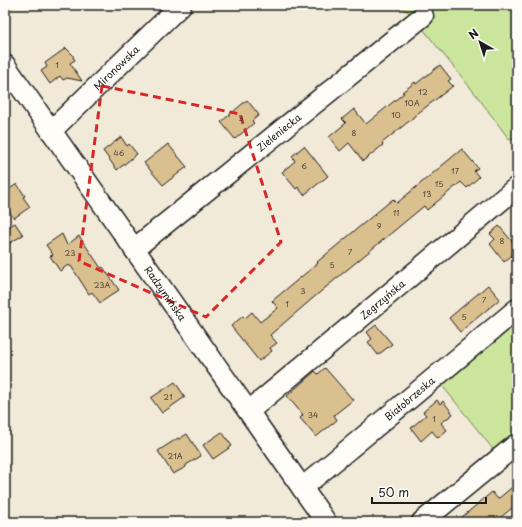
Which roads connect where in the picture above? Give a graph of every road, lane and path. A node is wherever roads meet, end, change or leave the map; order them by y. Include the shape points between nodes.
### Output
1 (181, 5) edge
2 (423, 16) dead end
3 (5, 65) edge
4 (51, 131) junction
5 (517, 187) edge
6 (134, 249) junction
7 (517, 309) edge
8 (249, 411) junction
9 (517, 444) edge
10 (302, 488) junction
11 (326, 522) edge
12 (422, 522) edge

1 - 4 street, Mironowska
2 - 6 street, Zieleniecka
3 - 4 street, Radzymińska
4 - 6 street, Radzymińska
5 - 8 street, Zegrzyńska
6 - 8 street, Radzymińska
7 - 10 street, Białobrzeska
8 - 10 street, Radzymińska
9 - 12 street
10 - 11 street, Radzymińska

